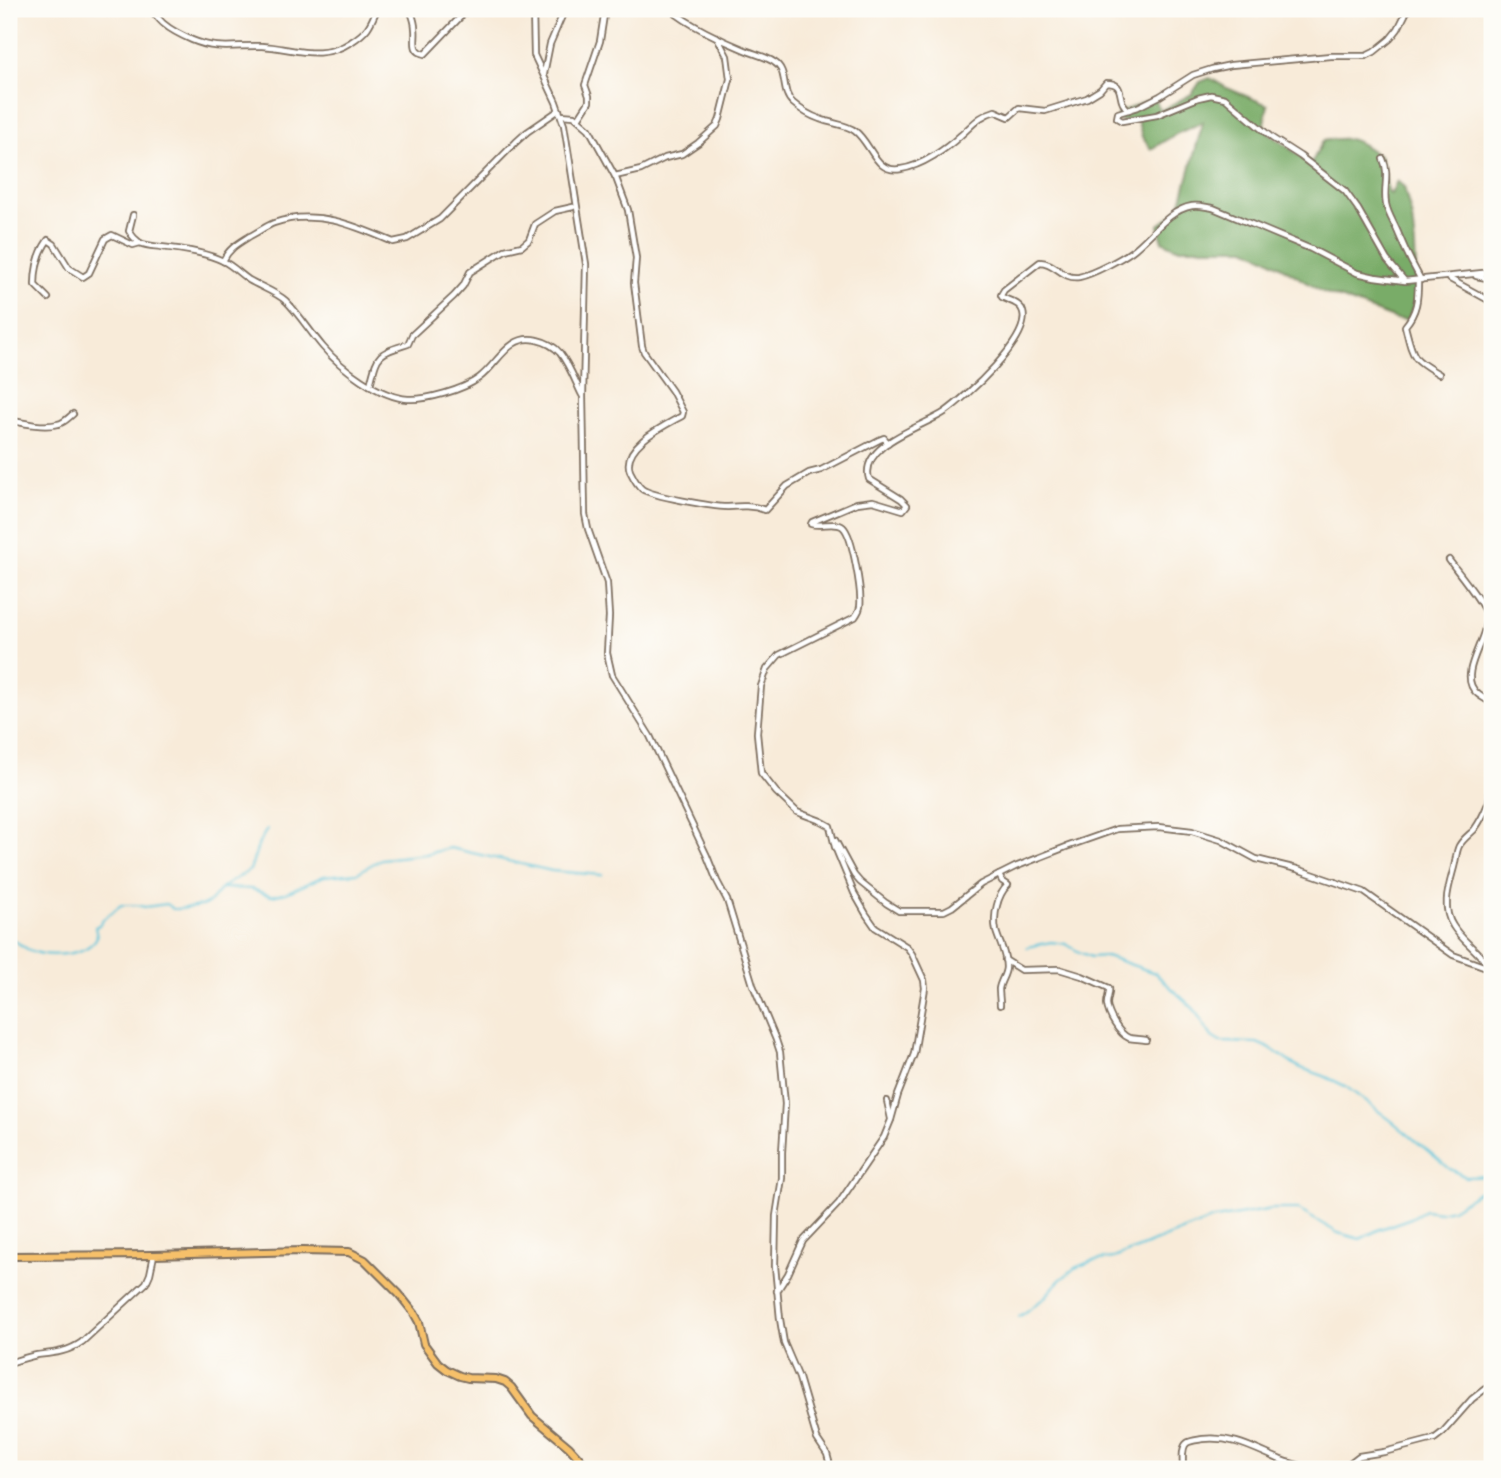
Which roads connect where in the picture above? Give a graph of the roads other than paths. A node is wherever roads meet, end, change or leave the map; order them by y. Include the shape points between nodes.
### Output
1 (150, 9) edge
2 (377, 9) edge
3 (410, 9) edge
4 (468, 9) edge
5 (533, 9) edge
6 (565, 9) edge
7 (606, 9) edge
8 (670, 9) edge
9 (1408, 9) edge
10 (717, 36) junction
11 (544, 75) junction
12 (1129, 110) junction
13 (560, 113) junction
14 (578, 119) junction
15 (1383, 159) dead end
16 (615, 176) junction
17 (573, 207) dead end
18 (133, 215) dead end
19 (140, 243) junction
20 (223, 261) junction
21 (1492, 272) edge
22 (1472, 276) junction
23 (1449, 278) junction
24 (1492, 279) edge
25 (1420, 280) junction
26 (1405, 281) junction
27 (48, 298) dead end
28 (1492, 302) edge
29 (1439, 374) dead end
30 (370, 385) junction
31 (583, 396) junction
32 (73, 414) dead end
33 (9, 420) edge
34 (888, 443) junction
35 (1449, 560) dead end
36 (1492, 703) edge
37 (1492, 764) edge
38 (833, 836) junction
39 (999, 875) junction
40 (1005, 960) junction
41 (1000, 1005) dead end
42 (1146, 1040) dead end
43 (887, 1101) dead end
44 (891, 1120) junction
45 (154, 1255) junction
46 (9, 1256) edge
47 (777, 1291) junction
48 (9, 1363) edge
49 (1492, 1390) edge
50 (589, 1469) edge
51 (831, 1469) edge
52 (1183, 1469) edge
53 (1307, 1469) edge
54 (1342, 1469) edge

1 - 2 street via 172,30 211,47 327,52 366,32
3 - 4 street via 420,54
5 - 11 street via 534,55
6 - 11 street via 550,44
7 - 14 street via 585,85 589,102
8 - 10 street
9 - 12 street via 1390,39 1366,56 1212,69
10 - 12 street via 779,65 790,101 821,120 858,133 881,165 892,169 924,162 979,117 995,111 1009,117 1022,107 1045,111 1087,98 1106,83 1119,89 1121,102
10 - 16 street via 730,79 717,126 682,154
11 - 13 street
12 - 26 street via 1118,113 1117,118 1157,115 1211,95 1224,98 1345,191
13 - 14 street
13 - 20 street via 527,132 440,219 407,239 393,243 346,223 302,218 265,227 234,246
13 - 31 street via 586,264
14 - 16 street via 589,129
15 - 25 street via 1386,208
16 - 34 street via 628,210 636,258 634,283 642,349 682,412 630,455 628,464 640,488 676,499 765,510 787,486 809,472 884,438
17 - 30 street via 555,211 535,224 522,246 506,250 470,272 463,286 408,344 384,352 376,361
18 - 19 street via 129,231
19 - 20 street
19 - 27 street via 108,237 83,277 69,268 48,240 35,277 35,285
20 - 30 street via 283,299 323,348
21 - 22 street
22 - 23 street
22 - 24 street
23 - 25 street
23 - 28 street
25 - 26 street
25 - 29 street via 1415,311 1405,326 1419,363
26 - 34 street via 1357,273 1213,208 1191,206 1169,218 1132,251 1079,277 1045,262 1036,264 1001,295 1023,312 1024,323 1010,349 943,414
30 - 31 street via 410,399 462,388 486,372 513,342 532,339 561,354
31 - 47 street via 585,514 607,583 607,661 650,737 727,900 779,1052 785,1104 776,1216
32 - 33 street via 50,425
34 - 38 street via 867,474 905,502 905,508 873,501 857,503 811,524 839,525 845,530 853,547 859,611 779,655 761,686 757,733 761,773 797,812 830,826
35 - 36 street via 1486,616 1470,677 1474,690
37 - 39 street via 1490,800 1477,826 1459,846 1447,907 1453,926 1489,968 1453,955 1353,887 1256,859 1221,840 1181,829 1117,830
38 - 39 street via 860,882 899,911 944,911
38 - 44 street via 866,914 875,928 907,947 924,980 914,1054
39 - 40 street via 1008,885 996,907 995,922
40 - 41 street
40 - 42 street via 1021,970 1059,969 1109,988 1107,1006 1112,1019 1127,1037
43 - 44 street
44 - 47 street via 844,1196 803,1241
45 - 46 main road
45 - 48 street via 146,1283 82,1342 61,1352
45 - 50 main road via 337,1250 357,1255 414,1313 424,1344 438,1363 460,1376 505,1382 531,1416
47 - 51 street via 784,1343
49 - 54 street via 1485,1389 1472,1399 1434,1439 1359,1456
52 - 53 street via 1185,1444 1208,1439 1252,1446

